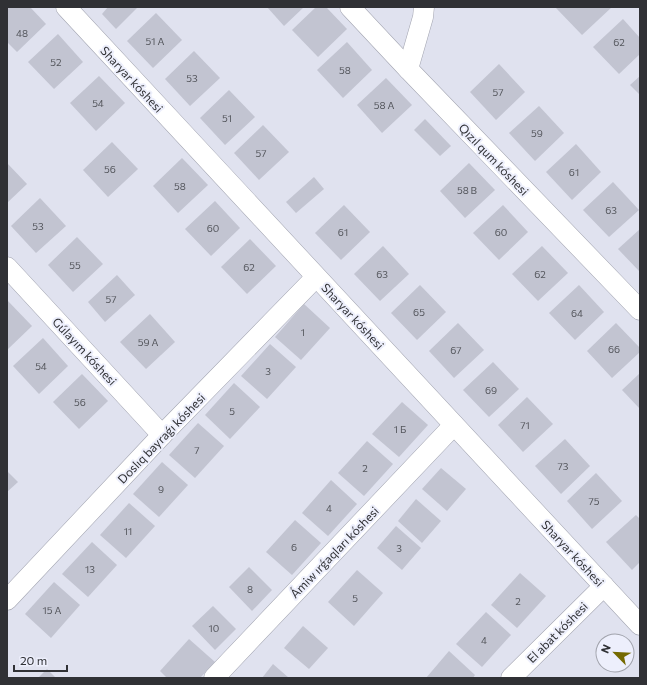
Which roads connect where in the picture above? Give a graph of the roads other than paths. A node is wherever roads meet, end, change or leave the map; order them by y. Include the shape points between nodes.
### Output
1 (66, 7) edge
2 (350, 7) edge
3 (424, 7) edge
4 (408, 69) junction
5 (7, 267) edge
6 (316, 276) junction
7 (640, 310) edge
8 (454, 425) junction
9 (162, 435) junction
10 (604, 586) junction
11 (9, 593) edge
12 (640, 625) edge
13 (214, 678) edge
14 (511, 678) edge

1 - 6 street, Sharyar kóshesi
2 - 4 street, Qızıl qum kóshesi
3 - 4 street
4 - 7 street, Qızıl qum kóshesi
5 - 9 street, Gúlayım kóshesi
6 - 8 street, Sharyar kóshesi
6 - 9 street, Doslıq bayraǵı kóshesi
8 - 10 street, Sharyar kóshesi
8 - 13 street, Ámiw ırǵaqları kóshesi
9 - 11 street, Doslıq bayraǵı kóshesi
10 - 12 street, Sharyar kóshesi
10 - 14 street, El abat kóshesi

